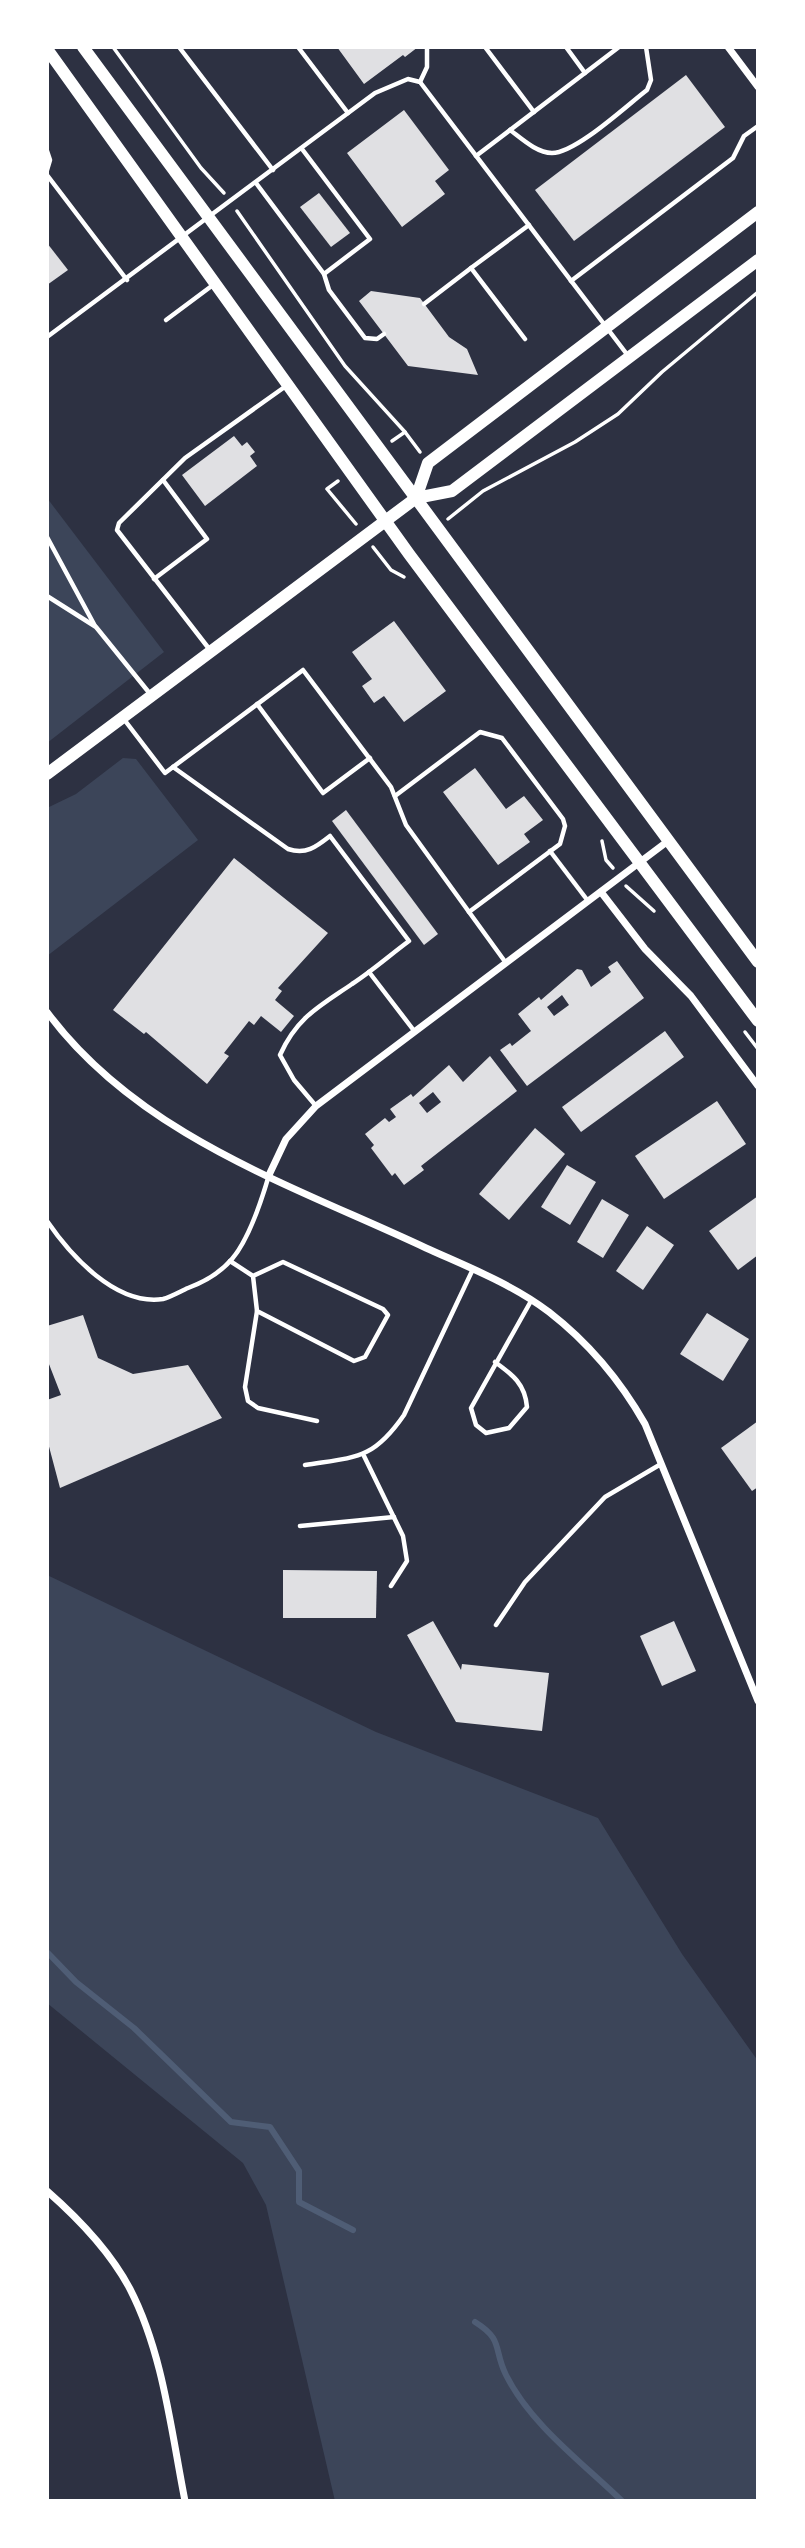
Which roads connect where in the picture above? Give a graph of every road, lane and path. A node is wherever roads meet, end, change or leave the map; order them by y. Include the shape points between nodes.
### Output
1 (83, 47) edge
2 (113, 47) edge
3 (179, 47) edge
4 (298, 47) edge
5 (427, 47) edge
6 (485, 47) edge
7 (566, 47) edge
8 (619, 47) edge
9 (646, 47) edge
10 (728, 47) edge
11 (47, 49) edge
12 (585, 73) junction
13 (420, 82) junction
14 (758, 87) edge
15 (534, 112) junction
16 (348, 113) junction
17 (758, 126) edge
18 (510, 130) junction
19 (302, 149) junction
20 (47, 151) edge
21 (476, 156) junction
22 (273, 170) junction
23 (47, 172) edge
24 (256, 183) junction
25 (231, 202) junction
26 (758, 212) edge
27 (209, 218) junction
28 (528, 225) junction
29 (183, 238) junction
30 (758, 260) edge
31 (471, 268) junction
32 (324, 274) junction
33 (127, 280) junction
34 (571, 281) junction
35 (214, 285) junction
36 (758, 292) edge
37 (424, 304) dead end
38 (166, 320) dead end
39 (606, 327) junction
40 (384, 334) dead end
41 (47, 337) edge
42 (524, 339) dead end
43 (629, 357) junction
44 (286, 385) junction
45 (405, 432) junction
46 (380, 450) junction
47 (418, 450) dead end
48 (351, 471) junction
49 (163, 480) junction
50 (416, 498) junction
51 (464, 505) dead end
52 (343, 506) dead end
53 (386, 521) junction
54 (47, 537) edge
55 (154, 579) junction
56 (47, 596) edge
57 (96, 627) junction
58 (211, 651) junction
59 (151, 695) junction
60 (257, 704) junction
61 (122, 717) junction
62 (370, 758) junction
63 (173, 767) junction
64 (47, 774) edge
65 (395, 796) junction
66 (668, 841) junction
67 (550, 851) junction
68 (640, 863) junction
69 (601, 892) junction
70 (589, 901) junction
71 (469, 912) junction
72 (758, 962) edge
73 (506, 963) junction
74 (369, 972) junction
75 (47, 1012) edge
76 (758, 1021) edge
77 (415, 1032) junction
78 (758, 1086) edge
79 (316, 1107) junction
80 (269, 1175) junction
81 (47, 1221) edge
82 (230, 1261) junction
83 (473, 1269) junction
84 (253, 1276) junction
85 (531, 1301) junction
86 (257, 1311) junction
87 (495, 1362) junction
88 (317, 1421) dead end
89 (364, 1456) junction
90 (662, 1463) junction
91 (305, 1465) dead end
92 (394, 1517) junction
93 (300, 1526) dead end
94 (391, 1586) dead end
95 (496, 1625) dead end
96 (758, 1677) edge
97 (750, 1681) junction
98 (758, 1701) edge
99 (47, 2191) edge
100 (185, 2501) edge

1 - 27 main road
2 - 25 path
3 - 22 lane
4 - 16 lane
5 - 13 lane via 427,66
6 - 15 lane
7 - 12 lane
8 - 12 lane
9 - 18 lane via 651,80 647,90 569,149 551,153 532,147
10 - 14 street
11 - 29 main road
12 - 15 lane
13 - 16 lane via 395,82
13 - 21 lane
15 - 18 lane
16 - 19 lane
17 - 34 lane via 744,136 733,158
18 - 21 lane
19 - 22 lane
19 - 32 lane via 370,239
20 - 23 lane
21 - 28 lane
22 - 24 lane
23 - 33 lane
24 - 25 lane
24 - 32 lane
25 - 27 lane
25 - 45 path via 345,366
26 - 39 main road
27 - 29 lane
27 - 46 main road
28 - 31 lane
28 - 34 lane
29 - 33 lane
29 - 35 main road
30 - 43 main road
31 - 37 lane
31 - 42 lane
32 - 40 lane via 329,290 365,338
33 - 41 lane
34 - 39 lane
35 - 38 lane
35 - 44 main road
36 - 51 path via 618,414
39 - 43 lane
39 - 50 main road via 428,463
43 - 50 main road via 452,491
44 - 48 main road
44 - 49 lane via 185,458
45 - 46 path
45 - 47 path
46 - 50 main road
48 - 52 path via 327,489
48 - 53 main road
49 - 55 lane via 117,530
49 - 55 lane via 207,539
50 - 53 main road
50 - 66 main road
53 - 58 main road
53 - 68 main road
54 - 57 lane
55 - 58 lane
56 - 57 lane
57 - 59 lane
58 - 59 main road
59 - 61 main road
60 - 62 lane via 303,670
60 - 62 lane via 323,793
60 - 63 lane
61 - 63 lane via 166,773
61 - 64 main road
62 - 65 lane
63 - 74 lane via 288,849 299,853 313,849 330,836 409,941
65 - 67 lane via 480,732 492,733 502,738 563,819 564,836
65 - 71 lane via 407,825
66 - 68 street
66 - 72 main road
67 - 70 lane
67 - 71 lane
68 - 69 street
68 - 76 main road
69 - 70 street
69 - 78 street via 645,949 691,996
70 - 73 street
71 - 73 lane
73 - 77 street
74 - 77 lane
74 - 79 lane via 312,1010 280,1055
75 - 80 street via 80,1052 141,1106 203,1144
77 - 79 street
79 - 80 street via 286,1139
80 - 82 lane via 262,1199
80 - 83 street
81 - 82 lane via 94,1273 134,1296 163,1298 205,1282
82 - 84 lane
83 - 85 street
83 - 89 lane via 404,1415 389,1436
84 - 86 lane
84 - 86 lane via 283,1262 388,1315 365,1357 354,1361
85 - 87 lane
85 - 90 street via 568,1328 612,1373 645,1424
86 - 88 lane via 245,1387 248,1401 258,1408
87 - 87 lane via 471,1408 476,1425 486,1433 509,1428 527,1408 518,1379
89 - 91 lane
89 - 92 lane
90 - 95 lane via 605,1497 526,1582
90 - 97 street
92 - 93 lane
92 - 94 lane via 407,1560
96 - 97 street
97 - 98 street
99 - 100 street via 90,2232 129,2286 155,2358

